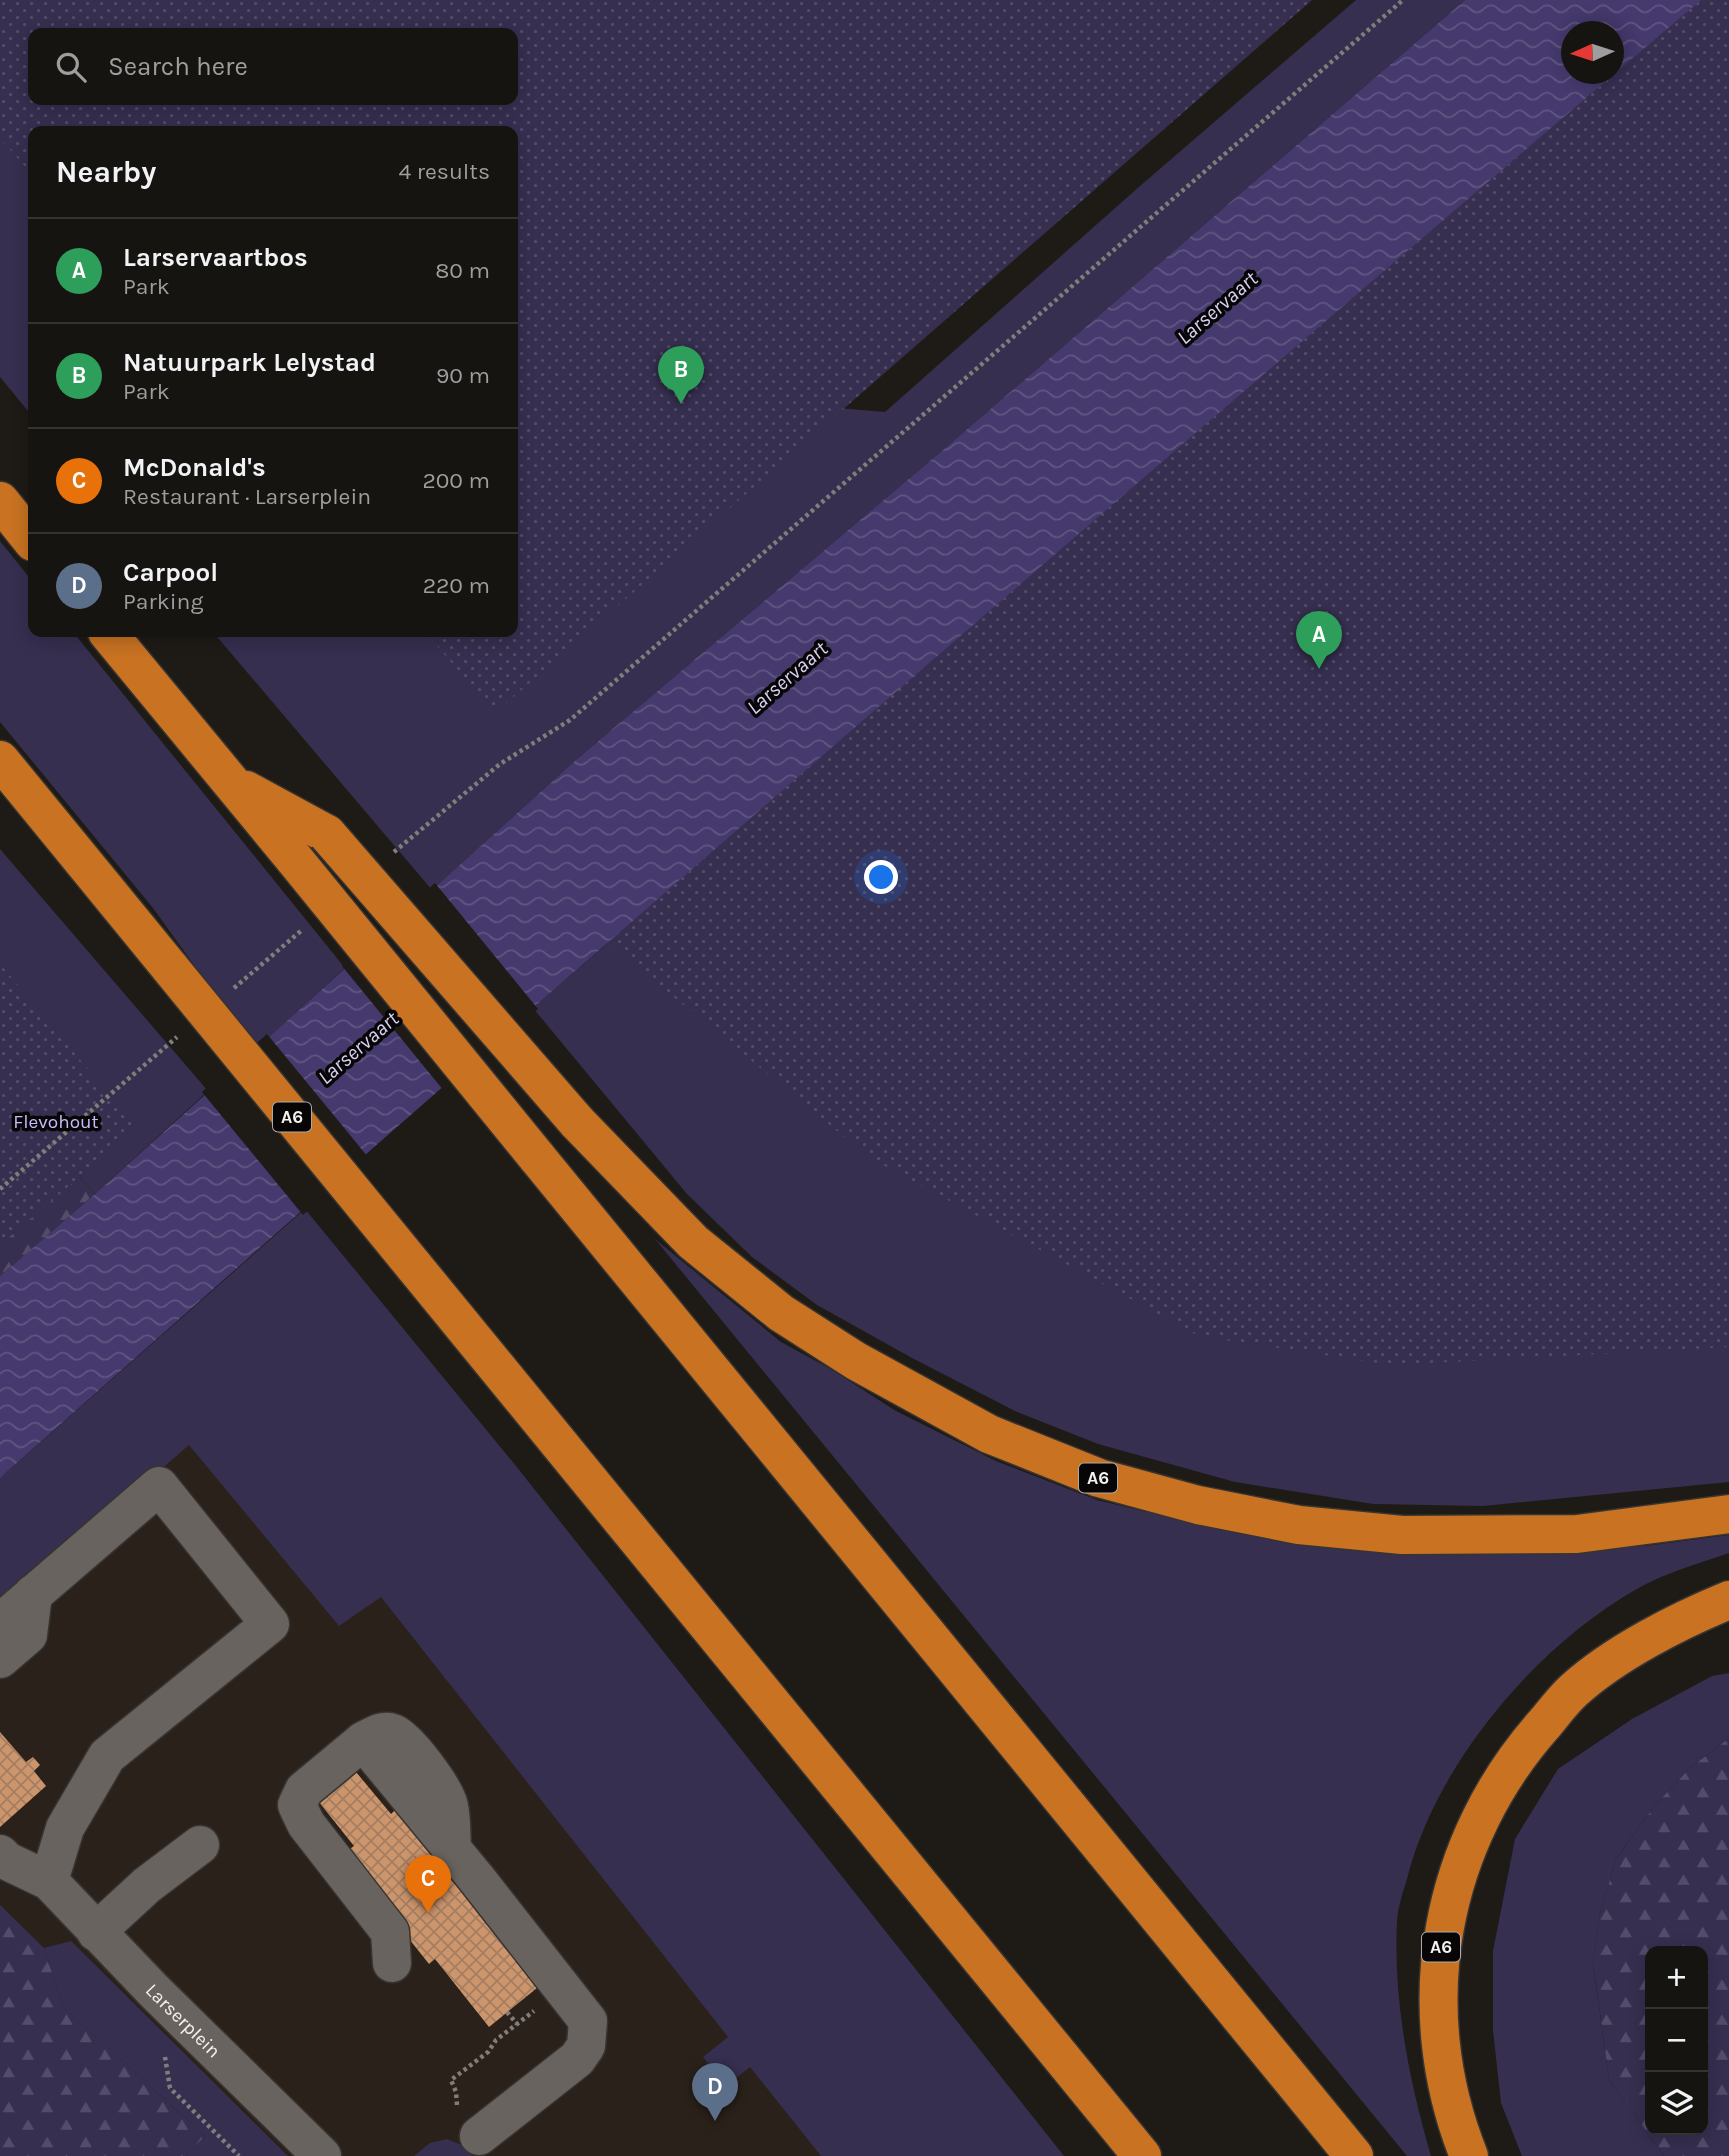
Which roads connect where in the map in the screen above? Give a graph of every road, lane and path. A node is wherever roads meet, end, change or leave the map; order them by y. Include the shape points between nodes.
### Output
1 (1404, 0) edge
2 (0, 501) edge
3 (28, 536) edge
4 (111, 637) edge
5 (0, 760) edge
6 (228, 780) junction
7 (391, 855) dead end
8 (306, 927) dead end
9 (232, 990) dead end
10 (179, 1035) dead end
11 (0, 1189) edge
12 (1729, 1514) edge
13 (33, 1594) junction
14 (1729, 1600) edge
15 (0, 1623) edge
16 (0, 1659) edge
17 (200, 1845) dead end
18 (0, 1854) edge
19 (49, 1881) junction
20 (96, 1932) junction
21 (392, 1962) dead end
22 (542, 2004) dead end
23 (507, 2012) dead end
24 (517, 2024) junction
25 (163, 2047) dead end
26 (468, 2124) joint
27 (239, 2156) edge
28 (322, 2156) edge
29 (1142, 2156) edge
30 (1354, 2156) edge
31 (1469, 2156) edge

1 - 7 path via 570,720 500,764
2 - 3 highway
4 - 6 highway, A6
5 - 29 highway, A6, bridge
6 - 12 highway, A6, bridge via 327,834 578,1122 693,1242 781,1313 856,1361 989,1434 1099,1478 1198,1505 1286,1522 1402,1535 1577,1534
6 - 30 highway, A6, bridge
8 - 9 path
10 - 11 path
13 - 15 street
13 - 16 street via 28,1635
13 - 19 street via 159,1486 270,1624 107,1756 65,1828
14 - 31 highway, A6 via 1693,1614 1629,1650 1574,1690 1519,1751 1490,1797 1460,1867 1442,1931 1438,1997 1441,2061
17 - 20 street
18 - 19 street
19 - 20 street, Larserplein
20 - 28 street, Larserplein
21 - 26 street via 390,1932 306,1824 297,1805 304,1790 363,1741 391,1732 419,1758 448,1801 452,1849 585,2015 589,2029 586,2046 577,2059
22 - 24 path
23 - 24 path
24 - 26 path via 451,2080
25 - 27 path via 170,2088

